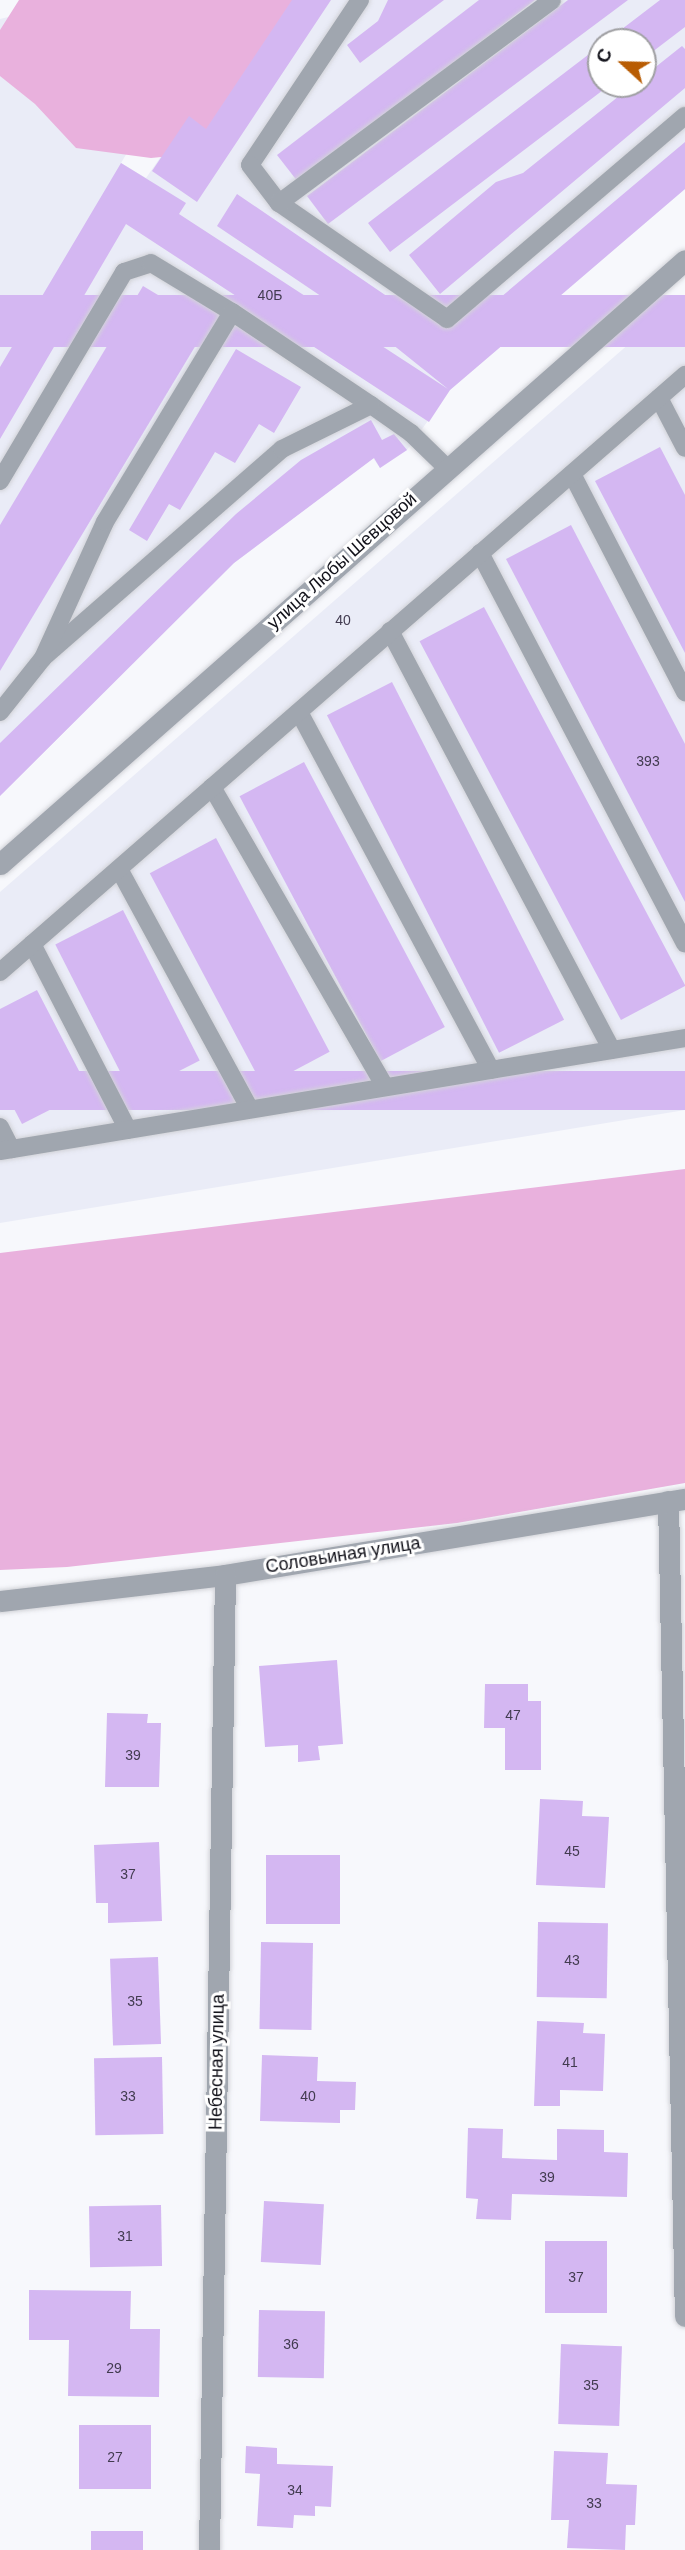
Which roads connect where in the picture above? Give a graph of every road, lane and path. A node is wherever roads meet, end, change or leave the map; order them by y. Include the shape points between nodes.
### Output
1 (360, 0) edge
2 (552, 0) edge
3 (685, 116) edge
4 (279, 202) junction
5 (685, 260) edge
6 (232, 312) junction
7 (685, 375) edge
8 (659, 398) junction
9 (371, 405) junction
10 (685, 448) edge
11 (447, 468) junction
12 (572, 474) junction
13 (0, 481) edge
14 (480, 553) junction
15 (390, 632) junction
16 (43, 658) junction
17 (685, 692) edge
18 (0, 712) edge
19 (299, 712) junction
20 (212, 787) junction
21 (0, 864) edge
22 (119, 869) junction
23 (685, 943) edge
24 (32, 944) junction
25 (0, 972) edge
26 (685, 1038) edge
27 (612, 1050) junction
28 (491, 1070) junction
29 (385, 1087) junction
30 (250, 1109) junction
31 (0, 1127) edge
32 (128, 1130) junction
33 (6, 1150) edge
34 (676, 1500) edge
35 (225, 1575) junction
36 (0, 1601) edge
37 (685, 2316) edge
38 (209, 2550) edge

1 - 4 lane via 250,165
2 - 4 lane
3 - 4 lane via 447,319
5 - 11 street, улица Любы Шевцовой
6 - 9 lane
6 - 13 lane via 151,263 124,272
6 - 16 lane via 105,522
7 - 8 lane
8 - 10 lane
8 - 12 lane
9 - 11 lane via 411,433
9 - 16 lane via 282,449
11 - 21 street, улица Любы Шевцовой
12 - 14 lane
12 - 17 lane
14 - 15 lane
14 - 23 lane
15 - 19 lane
15 - 27 lane
16 - 18 lane
19 - 20 lane
19 - 28 lane
20 - 22 lane
20 - 29 lane
22 - 24 lane
22 - 30 lane
24 - 25 lane
24 - 32 lane
26 - 27 lane
27 - 28 lane
28 - 29 lane
29 - 30 lane
30 - 32 lane
31 - 33 lane
32 - 33 lane
34 - 35 street, Соловьиная улица
34 - 37 street
35 - 36 street, Соловьиная улица
35 - 38 street, Небесная улица

